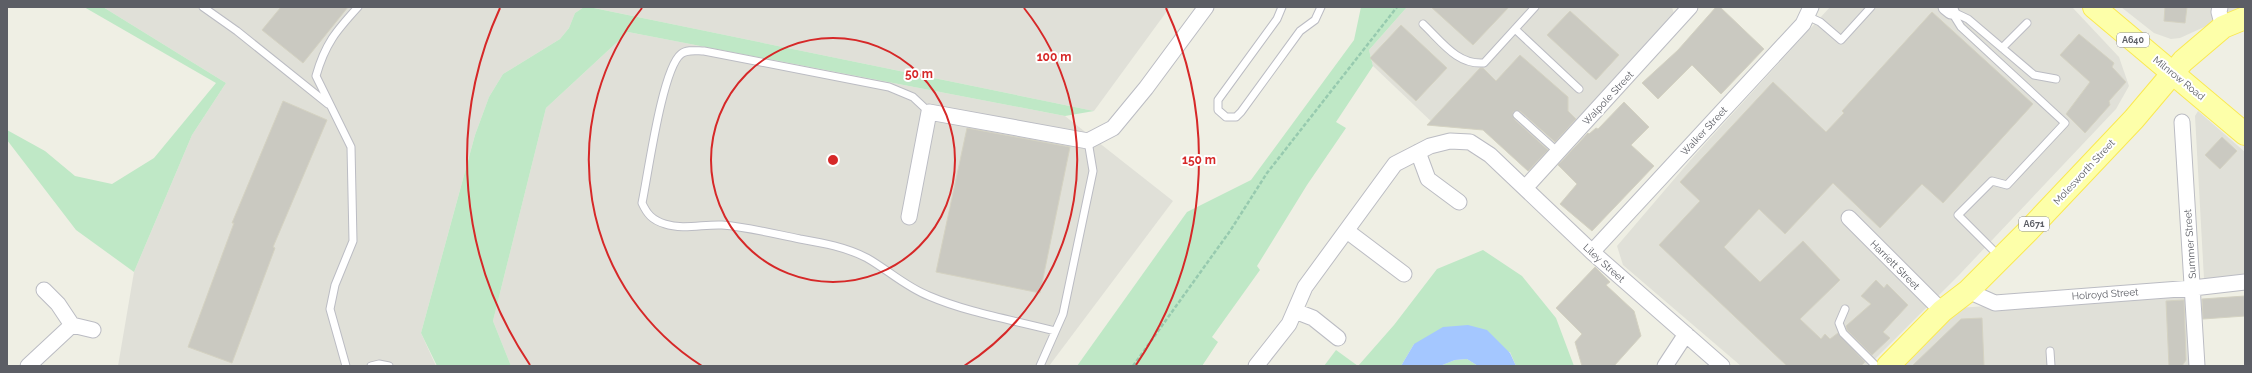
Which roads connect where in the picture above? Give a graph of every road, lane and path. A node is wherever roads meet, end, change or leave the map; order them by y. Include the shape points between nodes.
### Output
1 (203, 7) edge
2 (358, 7) edge
3 (1206, 7) edge
4 (1282, 7) edge
5 (1321, 7) edge
6 (1397, 7) edge
7 (1535, 7) edge
8 (1690, 7) edge
9 (1871, 7) edge
10 (2094, 7) edge
11 (1949, 9) edge
12 (1809, 11) edge
13 (2234, 16) edge
14 (2026, 23) dead end
15 (1423, 24) dead end
16 (1515, 29) junction
17 (2002, 48) junction
18 (2172, 74) junction
19 (2056, 79) dead end
20 (1580, 90) dead end
21 (332, 106) junction
22 (929, 112) junction
23 (1517, 115) dead end
24 (2182, 122) dead end
25 (2245, 134) edge
26 (1088, 142) junction
27 (1418, 152) junction
28 (1558, 152) junction
29 (1526, 187) junction
30 (1459, 202) dead end
31 (909, 217) dead end
32 (1849, 218) dead end
33 (1346, 231) junction
34 (1592, 252) junction
35 (2000, 258) junction
36 (1404, 274) dead end
37 (2245, 282) edge
38 (2193, 288) junction
39 (44, 290) dead end
40 (1968, 292) junction
41 (1845, 309) dead end
42 (1294, 311) junction
43 (1942, 312) junction
44 (72, 325) junction
45 (93, 330) dead end
46 (1055, 331) junction
47 (1686, 334) junction
48 (1338, 338) dead end
49 (2050, 352) dead end
50 (28, 366) edge
51 (346, 366) edge
52 (371, 366) edge
53 (389, 366) edge
54 (1040, 366) edge
55 (1133, 366) edge
56 (1256, 366) edge
57 (1665, 366) edge
58 (1722, 366) edge
59 (1876, 366) edge
60 (1888, 366) edge
61 (2051, 366) edge
62 (2196, 366) edge

1 - 21 lane via 237,30
2 - 21 lane via 330,39 316,76
3 - 26 street via 1113,128
4 - 5 lane via 1277,20 1218,100 1218,110 1226,117 1236,117 1241,112 1300,31 1315,20
6 - 55 path via 1267,173 1230,231
7 - 16 lane
8 - 28 street, Walpole Street
9 - 12 lane via 1841,40
10 - 18 main road, Milnrow Road / A640
11 - 17 lane via 1968,19
11 - 35 lane via 1961,27 2065,123 2007,185 1992,181 1958,215
12 - 34 street, Walker Street via 1803,24
13 - 18 main road, A671
14 - 17 lane
15 - 16 lane via 1461,60 1475,63 1484,63
16 - 20 lane
17 - 19 lane via 2034,75
18 - 25 main road, Milnrow Road / A640
18 - 35 main road, Molesworth Street / A671 via 2134,119
21 - 51 lane via 351,147 353,241 335,285 330,309
22 - 26 street
22 - 31 street
22 - 46 lane via 913,97 889,87 690,50 680,54 667,81 642,203 646,213 666,225 724,225 822,242 850,250 928,296 956,306
23 - 28 lane
24 - 38 street, Summer Street
26 - 46 lane via 1093,171 1063,314
27 - 29 street, Liley Street via 1450,141 1470,142 1490,155
27 - 30 street via 1428,179
27 - 33 street, Liley Street via 1395,164
28 - 29 street, Walpole Street
29 - 34 street, Liley Street
32 - 43 street, Harriett Street
33 - 36 street
33 - 42 street, Liley Street via 1305,287
34 - 47 street, Liley Street
35 - 40 main road, Molesworth Street / A671
37 - 38 street, Holroyd Street
38 - 40 street, Holroyd Street via 1996,303
38 - 62 street, Summer Street
39 - 44 street via 58,304
40 - 43 main road, Molesworth Street / A671
41 - 59 lane via 1839,323 1843,333
42 - 48 street via 1313,318
42 - 56 street, Liley Street via 1289,324
43 - 60 main road, Molesworth Street / A671
44 - 45 street
44 - 50 street
46 - 54 lane
47 - 57 street
47 - 58 street, Liley Street
49 - 61 lane
52 - 53 lane

